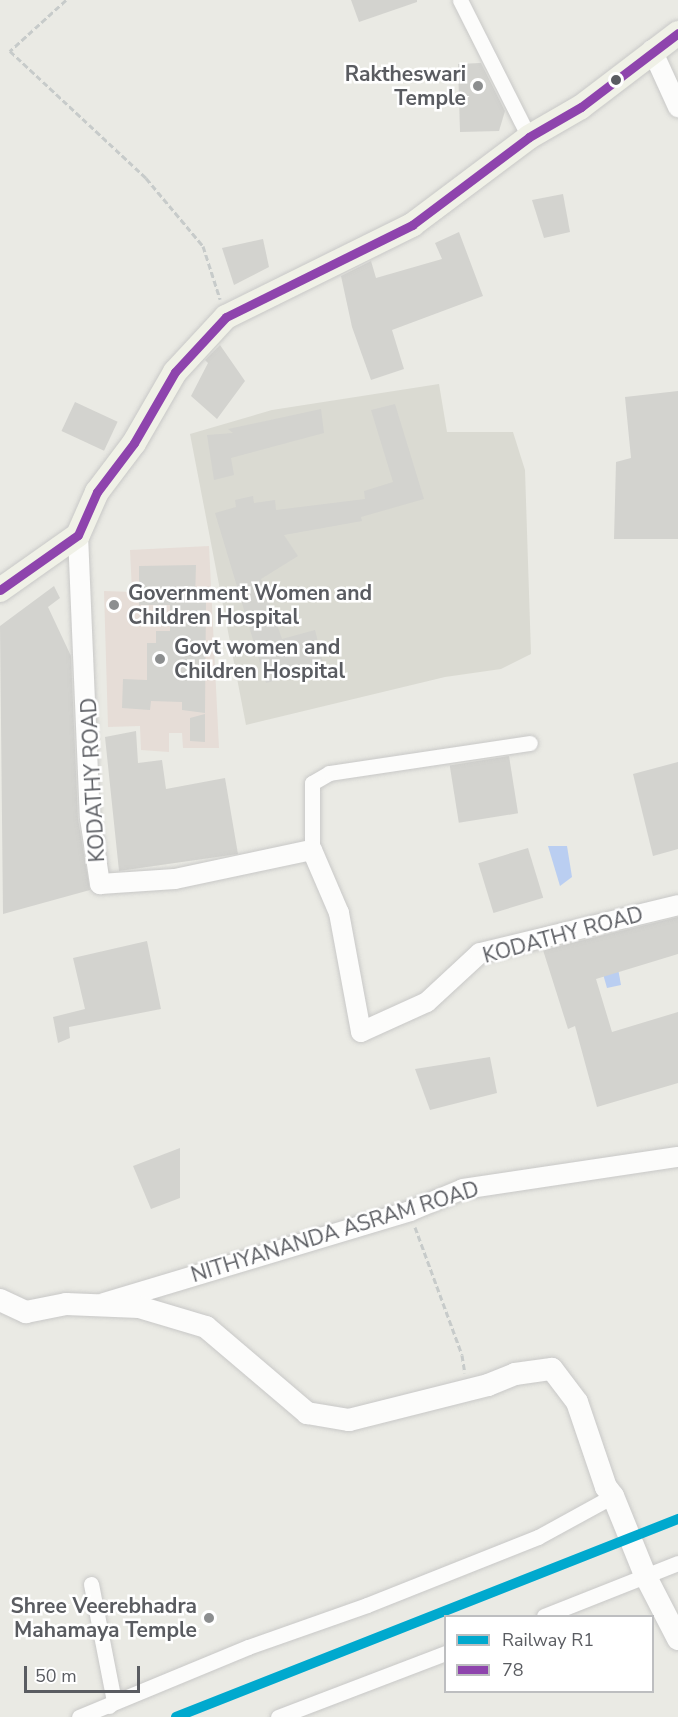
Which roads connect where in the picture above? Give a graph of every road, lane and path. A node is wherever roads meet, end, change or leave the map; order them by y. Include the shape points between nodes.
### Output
1 (66, 0) edge
2 (460, 0) edge
3 (678, 33) edge
4 (678, 40) edge
5 (652, 50) junction
6 (678, 107) edge
7 (529, 137) junction
8 (226, 317) junction
9 (78, 536) junction
10 (0, 590) edge
11 (530, 743) dead end
12 (312, 850) junction
13 (678, 905) edge
14 (678, 1157) edge
15 (410, 1211) junction
16 (0, 1300) edge
17 (102, 1304) junction
18 (468, 1388) junction
19 (613, 1496) junction
20 (678, 1563) edge
21 (645, 1575) junction
22 (91, 1584) dead end
23 (549, 1615) edge
24 (678, 1639) edge
25 (444, 1654) edge
26 (109, 1706) junction
27 (80, 1717) edge
28 (278, 1717) edge

1 - 8 path via 10,51 146,178 203,246
2 - 7 street
3 - 5 main road
4 - 5 main road
5 - 6 street
5 - 7 main road via 581,107
7 - 8 main road via 412,225
8 - 9 main road via 175,372 134,443 97,492
9 - 10 main road
9 - 12 street, KODATHY ROAD via 90,818 100,884 175,879
11 - 12 street via 328,773 312,783
12 - 13 street, KODATHY ROAD via 339,913 361,1032 427,1002 480,953
14 - 15 street, NITHYANANDA ASRAM ROAD via 463,1190
15 - 17 street, NITHYANANDA ASRAM ROAD
15 - 18 path via 462,1355
16 - 17 main road via 26,1312 66,1304
17 - 18 main road via 139,1307 206,1327 308,1413 349,1420
18 - 19 main road via 515,1374 552,1369 577,1402 606,1487
19 - 21 main road
19 - 26 street via 538,1537 248,1647
20 - 21 street
21 - 23 street
21 - 24 main road
22 - 26 street via 114,1701
25 - 28 street
26 - 27 street

